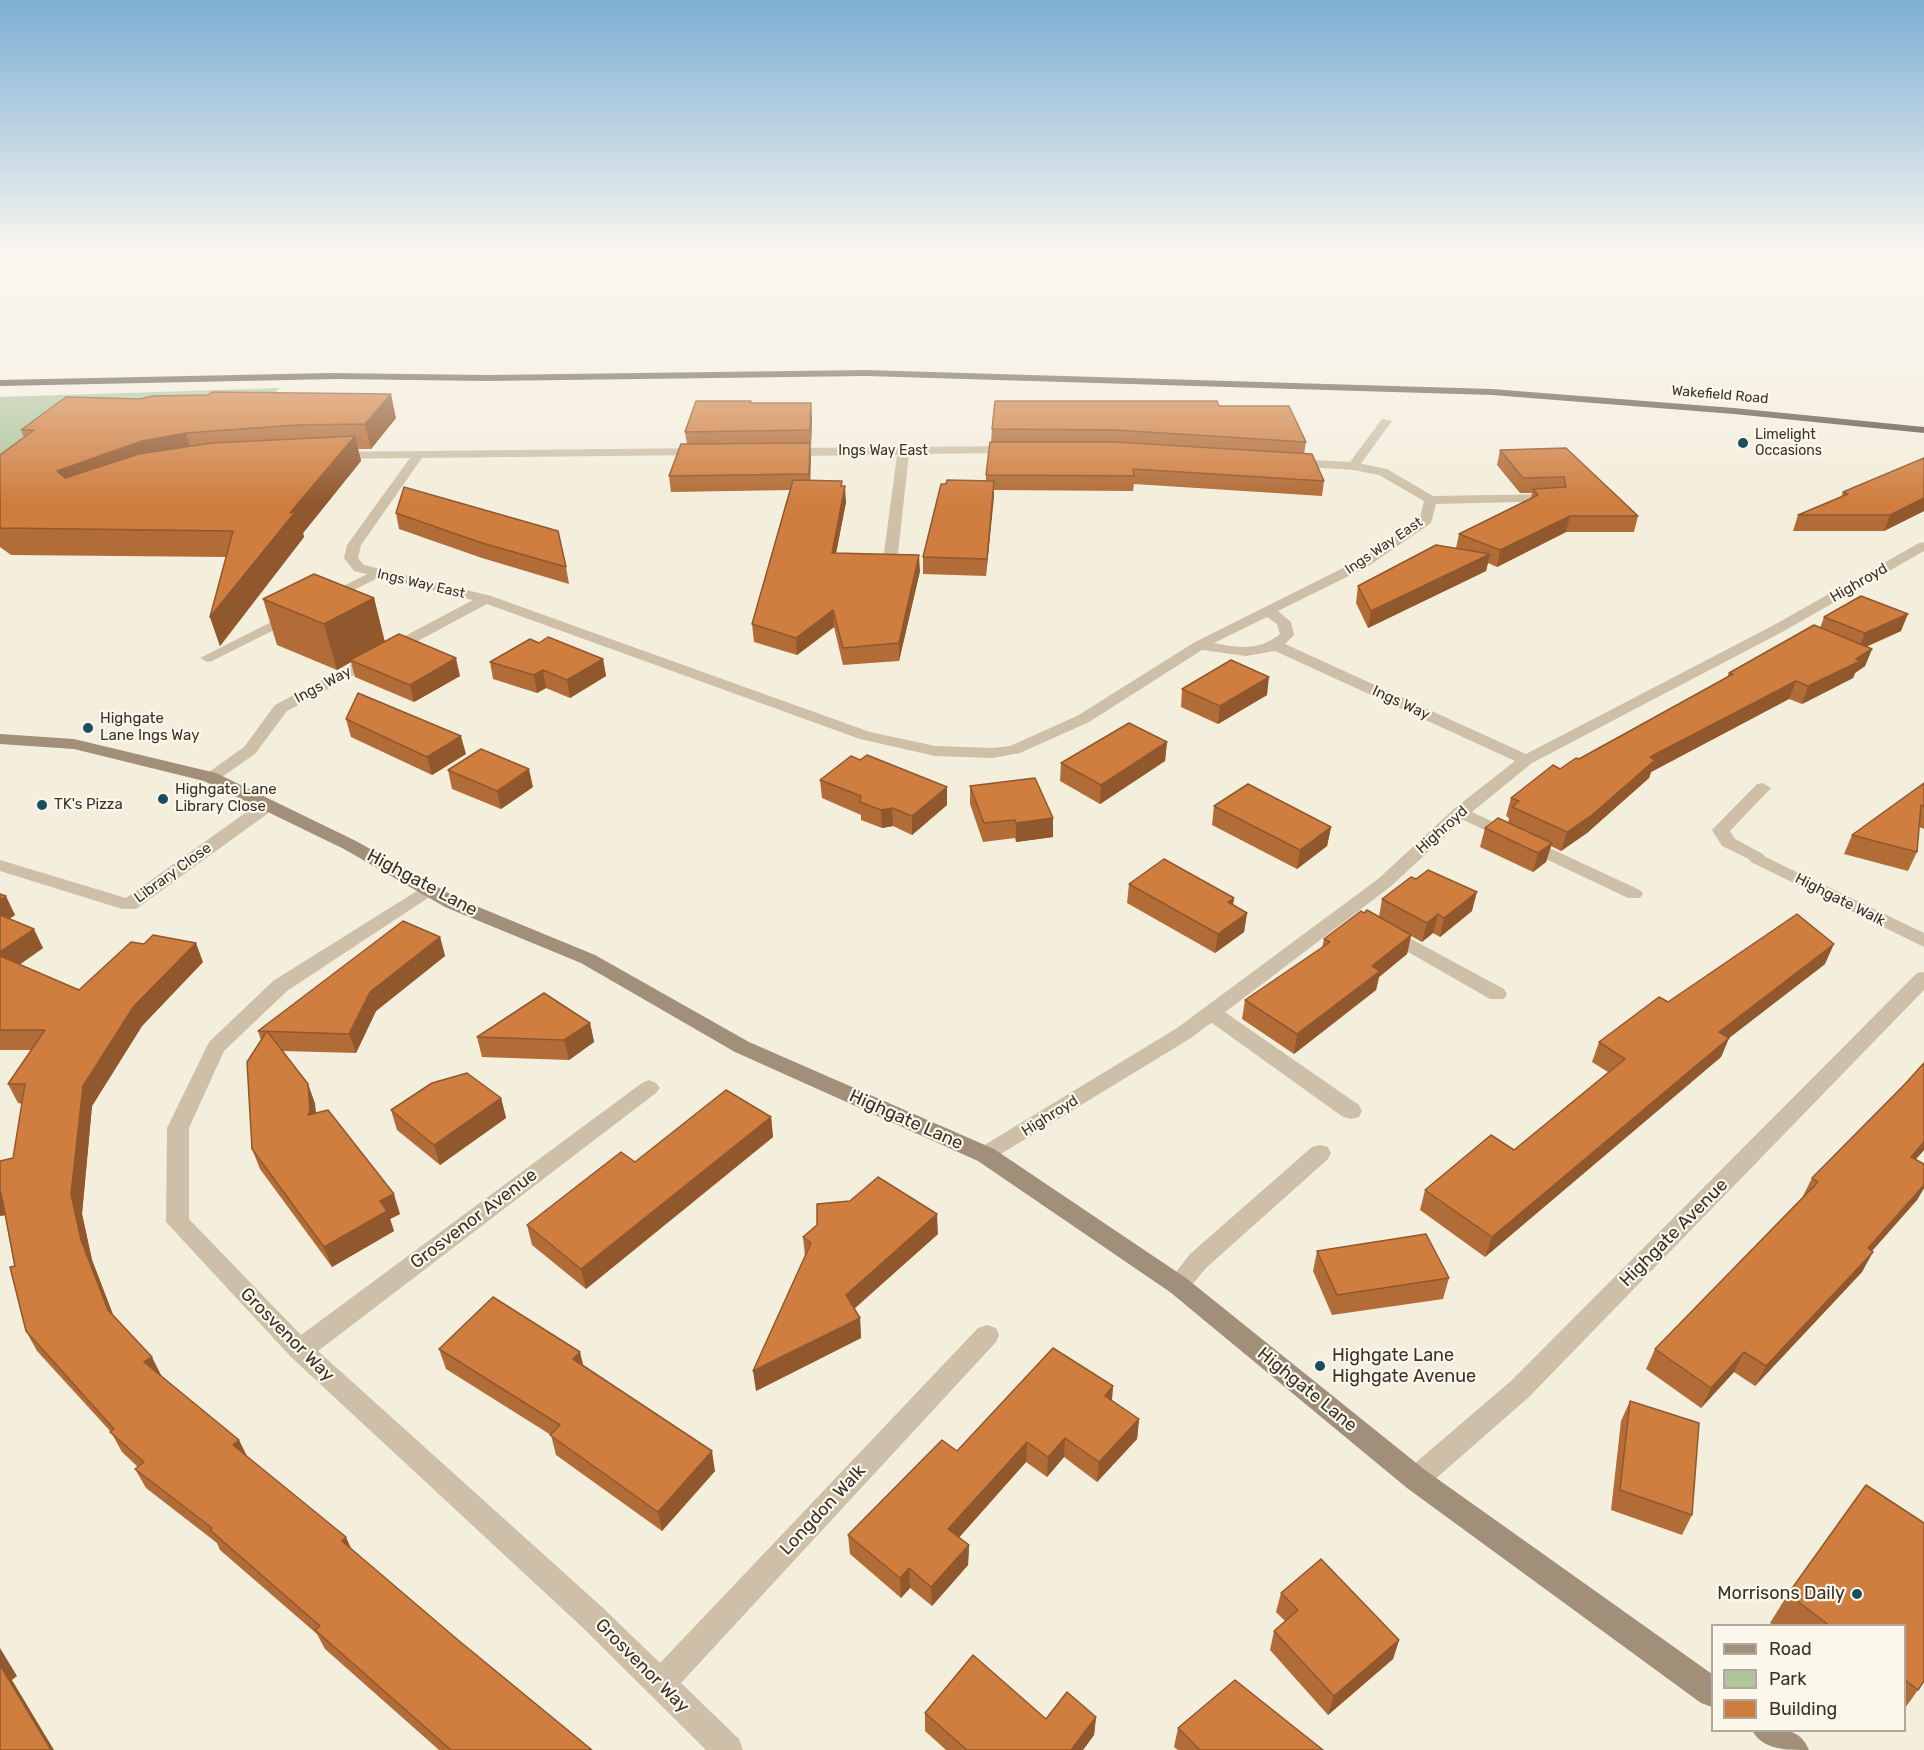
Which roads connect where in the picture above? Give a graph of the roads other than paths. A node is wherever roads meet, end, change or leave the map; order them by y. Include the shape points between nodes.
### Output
1 (0, 383) edge
2 (1386, 421) dead end
3 (1924, 430) edge
4 (1022, 451) edge
5 (719, 452) edge
6 (777, 452) edge
7 (903, 452) junction
8 (419, 454) junction
9 (327, 456) edge
10 (1277, 461) edge
11 (1353, 466) junction
12 (1556, 498) edge
13 (1431, 500) junction
14 (1924, 546) edge
15 (891, 553) edge
16 (375, 574) junction
17 (486, 599) junction
18 (1268, 610) junction
19 (1200, 645) junction
20 (1277, 646) junction
21 (207, 658) dead end
22 (0, 739) edge
23 (1526, 760) junction
24 (210, 777) junction
25 (1763, 788) dead end
26 (268, 805) junction
27 (1461, 812) junction
28 (0, 865) edge
29 (428, 890) junction
30 (1634, 894) dead end
31 (1348, 910) junction
32 (1924, 941) edge
33 (1924, 978) edge
34 (1497, 994) dead end
35 (1212, 1013) junction
36 (649, 1088) dead end
37 (1351, 1111) dead end
38 (1320, 1153) dead end
39 (986, 1155) junction
40 (1178, 1285) junction
41 (987, 1335) dead end
42 (300, 1350) junction
43 (1416, 1479) junction
44 (660, 1684) junction
45 (1711, 1691) edge
46 (1768, 1732) edge
47 (728, 1750) edge
48 (1794, 1750) edge

1 - 3 highway, Wakefield Road via 330,376 866,373 1492,392
2 - 11 street
4 - 7 street, Ings Way East
5 - 8 street
6 - 7 street, Ings Way East
7 - 15 street
8 - 9 street
8 - 16 street, Ings Way East via 354,545 351,558 359,568
10 - 11 street, Ings Way East
11 - 13 street, Ings Way East via 1383,472
12 - 13 street, Ings Way East
13 - 18 street, Ings Way East via 1426,520 1362,564
14 - 23 street, Highroyd via 1779,628
16 - 17 street, Ings Way East
16 - 21 street
17 - 19 street, Ings Way East via 867,736 935,751 1014,750 1083,718
17 - 24 street, Ings Way via 281,708 268,722 260,740
18 - 19 street, Ings Way East
18 - 20 street via 1284,622 1287,635
19 - 20 street via 1251,653
20 - 23 street, Ings Way
22 - 24 street, Highgate Lane via 74,744
23 - 27 street, Highroyd
24 - 26 street, Highgate Lane
25 - 32 street, Highgate Walk via 1721,830 1728,842
26 - 28 street, Library Close via 129,905
26 - 29 street, Highgate Lane via 350,845
27 - 30 street
27 - 31 street, Highroyd via 1384,883
29 - 39 street, Highgate Lane via 588,959 742,1047
29 - 42 street, Grosvenor Way via 280,986 216,1047 178,1128 177,1222
31 - 34 street
31 - 35 street, Highroyd
33 - 43 street, Highgate Avenue via 1520,1389
35 - 37 street
35 - 39 street, Highroyd
36 - 42 street, Grosvenor Avenue
38 - 40 street via 1198,1262
39 - 40 street, Highgate Lane
40 - 43 street, Highgate Lane
41 - 44 street, Longdon Walk
42 - 44 street, Grosvenor Way
43 - 45 street, Highgate Lane
44 - 47 street, Grosvenor Way
46 - 48 street

